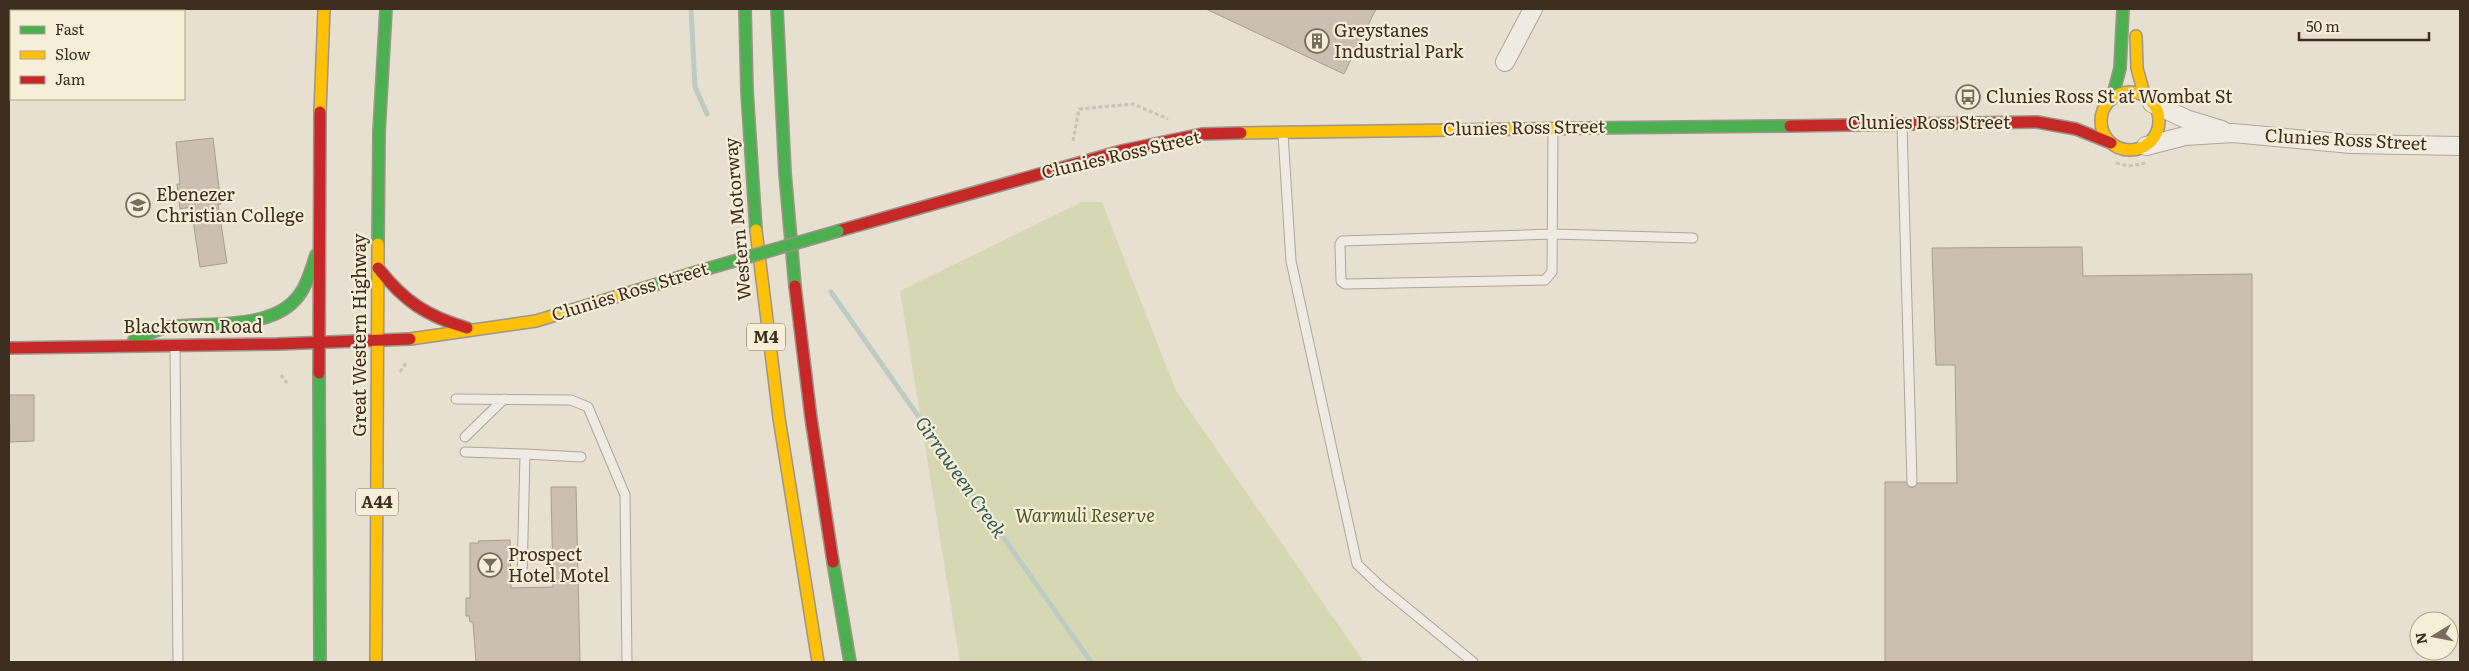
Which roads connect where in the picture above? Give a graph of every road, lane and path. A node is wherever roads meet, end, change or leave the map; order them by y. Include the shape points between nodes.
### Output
1 (324, 9) edge
2 (386, 9) edge
3 (745, 9) edge
4 (777, 9) edge
5 (1533, 9) edge
6 (2123, 9) edge
7 (2136, 24) dead end
8 (1505, 62) dead end
9 (2149, 100) junction
10 (2110, 101) junction
11 (1134, 104) dead end
12 (2090, 109) dead end
13 (2066, 115) dead end
14 (2038, 122) junction
15 (1902, 123) junction
16 (1553, 128) junction
17 (1282, 132) junction
18 (2233, 133) junction
19 (1073, 141) dead end
20 (2111, 143) junction
21 (2460, 146) edge
22 (2148, 153) junction
23 (2109, 159) dead end
24 (1553, 234) junction
25 (1693, 238) dead end
26 (318, 250) junction
27 (378, 268) junction
28 (476, 331) junction
29 (377, 341) junction
30 (319, 342) junction
31 (123, 345) junction
32 (175, 345) junction
33 (9, 348) edge
34 (281, 375) dead end
35 (287, 383) dead end
36 (456, 399) dead end
37 (504, 399) junction
38 (465, 437) dead end
39 (465, 452) dead end
40 (525, 454) junction
41 (580, 458) dead end
42 (1912, 482) dead end
43 (522, 578) dead end
44 (178, 662) edge
45 (320, 662) edge
46 (376, 662) edge
47 (627, 662) edge
48 (818, 662) edge
49 (850, 662) edge
50 (1473, 662) edge

1 - 26 main road
2 - 27 main road, Great Western Highway / A44 via 379,132
3 - 48 main road, Western Motorway / M4 via 755,232 765,327
4 - 49 main road, M4 via 781,131 799,333
5 - 8 street
6 - 10 main road via 2120,68
7 - 9 main road via 2138,68
9 - 10 main road via 2128,92
9 - 18 street, Clunies Ross Street via 2186,119
9 - 22 main road via 2159,121
10 - 12 main road
10 - 20 main road via 2101,119 2105,136
11 - 19 path via 1080,109
13 - 14 main road, Clunies Ross Street
14 - 15 main road, Clunies Ross Street
14 - 20 main road, Clunies Ross Street via 2076,129
15 - 16 main road, Clunies Ross Street
15 - 42 lane
16 - 17 main road, Clunies Ross Street
16 - 24 lane
17 - 28 main road, Clunies Ross Street, bridge via 1202,134 1097,157 536,321
17 - 50 lane via 1290,261 1357,564
18 - 21 street, Clunies Ross Street via 2351,144
18 - 22 street, Clunies Ross Street via 2185,136
20 - 22 main road
22 - 23 path via 2144,165 2130,166
24 - 24 lane via 1342,242 1341,281 1345,284 1545,280 1552,272
24 - 25 lane
26 - 30 main road
26 - 31 main road via 296,300 282,311 245,323 168,327
27 - 28 main road via 395,291 421,312
27 - 29 main road, Great Western Highway / A44
28 - 29 main road, Clunies Ross Street
29 - 30 main road, Blacktown Road
29 - 46 main road, Great Western Highway / A44
30 - 32 main road, Blacktown Road
30 - 45 main road
31 - 32 main road, Blacktown Road
31 - 33 main road, Blacktown Road
32 - 44 lane
34 - 35 path
36 - 37 lane
37 - 38 lane
37 - 47 lane via 571,400 588,407 625,495
39 - 40 lane
40 - 41 lane
40 - 43 lane

